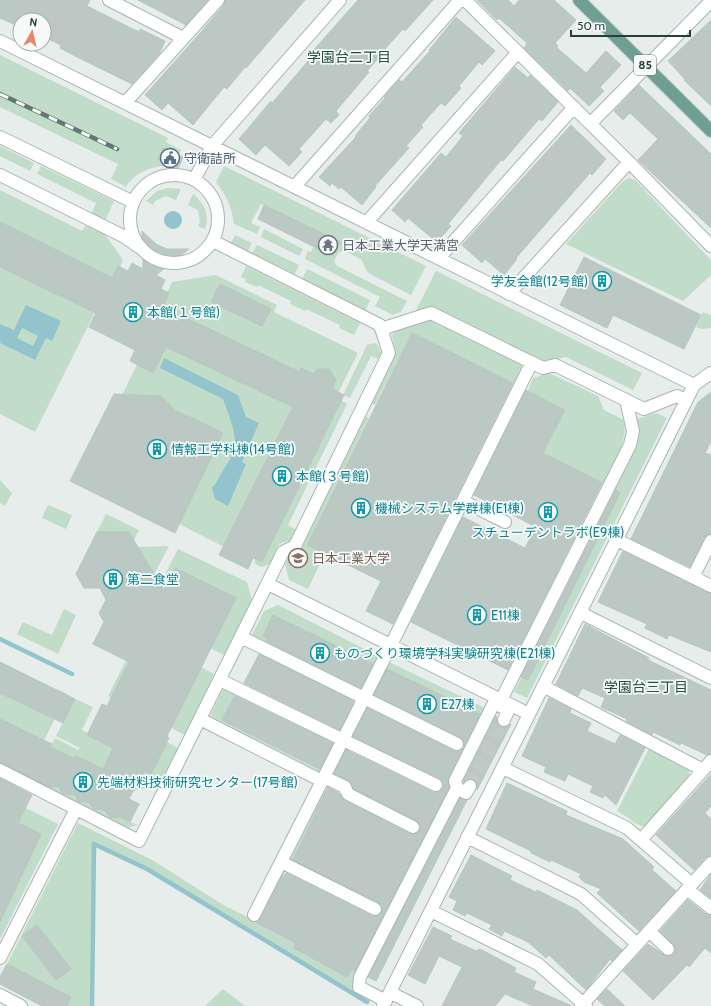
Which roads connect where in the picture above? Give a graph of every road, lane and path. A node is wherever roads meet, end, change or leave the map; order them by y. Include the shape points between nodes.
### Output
1 (109, 0) edge
2 (218, 0) edge
3 (340, 0) edge
4 (460, 0) edge
5 (465, 0) edge
6 (579, 0) edge
7 (707, 5) edge
8 (183, 38) junction
9 (0, 41) edge
10 (518, 52) junction
11 (647, 67) junction
12 (125, 103) junction
13 (574, 107) junction
14 (590, 123) junction
15 (711, 131) edge
16 (0, 137) edge
17 (212, 146) junction
18 (629, 162) junction
19 (0, 175) edge
20 (194, 180) junction
21 (296, 186) junction
22 (133, 202) junction
23 (367, 222) junction
24 (213, 241) junction
25 (711, 246) edge
26 (143, 250) junction
27 (439, 258) junction
28 (509, 294) junction
29 (381, 329) junction
30 (532, 362) junction
31 (711, 374) edge
32 (694, 385) junction
33 (626, 400) junction
34 (686, 400) junction
35 (463, 501) junction
36 (505, 522) dead end
37 (617, 540) junction
38 (711, 541) edge
39 (693, 577) junction
40 (268, 584) junction
41 (711, 586) edge
42 (581, 613) junction
43 (241, 637) junction
44 (391, 645) junction
45 (711, 678) edge
46 (220, 680) junction
47 (543, 686) junction
48 (364, 698) junction
49 (501, 700) junction
50 (528, 717) junction
51 (200, 719) junction
52 (343, 740) junction
53 (457, 744) dead end
54 (711, 760) edge
55 (503, 768) junction
56 (0, 770) edge
57 (703, 770) junction
58 (323, 779) junction
59 (436, 785) dead end
60 (470, 786) dead end
61 (457, 788) junction
62 (76, 809) junction
63 (413, 827) dead end
64 (467, 838) junction
65 (642, 840) junction
66 (281, 862) junction
67 (711, 863) edge
68 (689, 887) junction
69 (711, 908) edge
70 (375, 909) dead end
71 (431, 911) junction
72 (254, 915) dead end
73 (648, 931) junction
74 (636, 944) junction
75 (668, 948) dead end
76 (0, 958) edge
77 (0, 995) edge
78 (386, 1000) edge
79 (583, 1005) edge
80 (21, 1006) edge
81 (417, 1006) edge

1 - 8 street
2 - 8 street
3 - 17 street
4 - 21 street
5 - 10 street
6 - 11 main road, 85
7 - 11 street
8 - 12 street
9 - 12 street
10 - 13 street
10 - 23 street
11 - 14 street
11 - 15 main road, 85
12 - 17 street
13 - 14 street
13 - 27 street
14 - 18 street
16 - 22 street
17 - 20 street
17 - 21 street
18 - 25 street
18 - 28 street
19 - 26 street via 123,236
20 - 22 street via 166,176 152,181 141,190
20 - 24 street via 206,188 214,200 218,213 218,228
21 - 23 street
22 - 26 street via 130,216 131,231
23 - 27 street
24 - 26 street via 191,260 176,264 161,262
24 - 29 street via 380,325
27 - 28 street
28 - 32 street
29 - 30 street via 431,313
29 - 40 street via 389,353 295,546 283,552
30 - 33 street via 543,368 556,365
30 - 35 street
31 - 32 street
32 - 34 street
33 - 34 street via 644,409 677,396
33 - 49 street via 632,431 630,445
34 - 37 street
35 - 36 street
35 - 44 street
37 - 39 street
37 - 42 street
38 - 39 street
39 - 41 street
40 - 43 street
40 - 44 street
42 - 45 street
42 - 47 street
43 - 46 street
43 - 48 street
44 - 48 street
44 - 49 street
46 - 51 street
46 - 52 street
47 - 50 street
47 - 57 street
48 - 52 street
48 - 53 street
49 - 50 street
50 - 55 street
50 - 61 street via 506,715 494,703 455,781
51 - 58 street
51 - 62 street via 139,841
52 - 58 street
52 - 59 street
54 - 57 street
55 - 64 street
55 - 65 street via 627,828
56 - 62 street
57 - 65 street
58 - 63 street via 345,787 348,794
58 - 66 street
60 - 61 street via 466,793
61 - 78 street via 360,977 359,987
62 - 76 street
64 - 71 street
64 - 74 street via 581,894
65 - 68 street
66 - 70 street
66 - 72 street
67 - 68 street
68 - 69 street
68 - 73 street
71 - 78 street
71 - 79 street via 538,964
73 - 74 street
73 - 75 street
74 - 79 street
77 - 80 street
78 - 81 street

